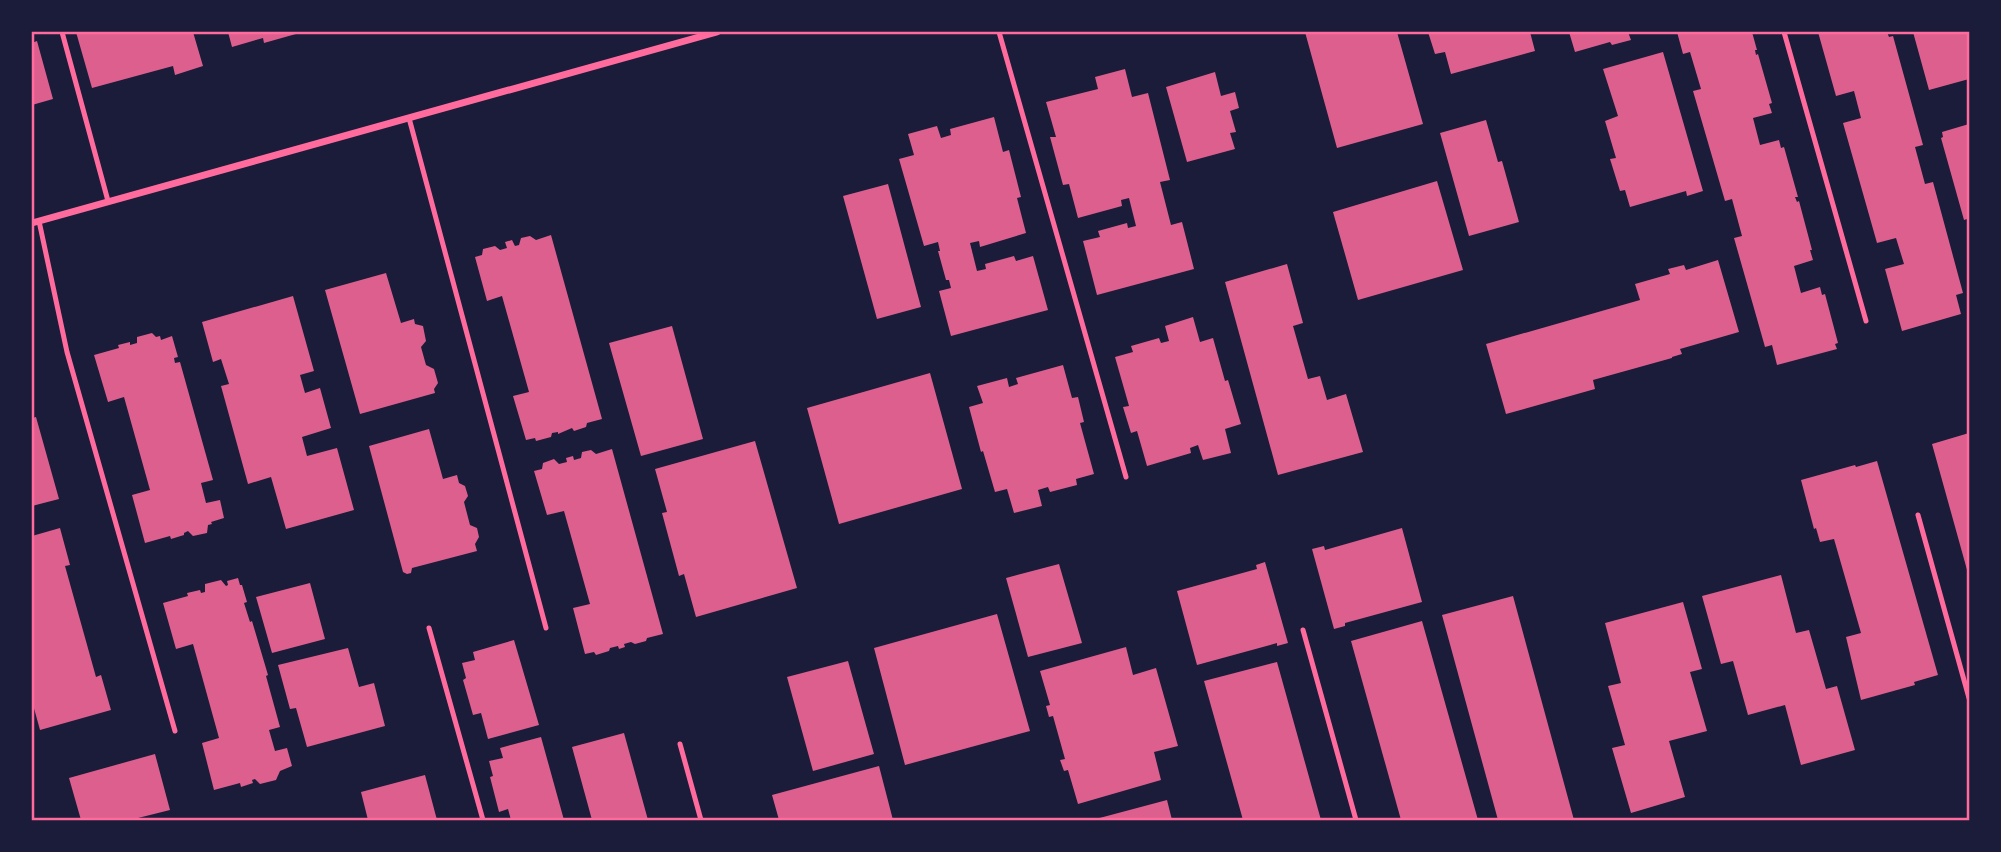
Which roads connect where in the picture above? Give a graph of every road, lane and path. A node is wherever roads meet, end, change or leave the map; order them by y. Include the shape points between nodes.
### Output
1 (62, 32) edge
2 (717, 32) edge
3 (999, 32) edge
4 (1784, 32) edge
5 (409, 118) junction
6 (108, 201) junction
7 (35, 222) edge
8 (1866, 321) dead end
9 (1126, 477) dead end
10 (1918, 515) dead end
11 (429, 628) dead end
12 (546, 628) dead end
13 (1303, 630) dead end
14 (1969, 698) edge
15 (175, 731) dead end
16 (680, 744) dead end
17 (483, 821) edge
18 (701, 821) edge
19 (1356, 821) edge

1 - 6 lane
2 - 5 street
3 - 9 lane
4 - 8 lane
5 - 6 street
5 - 12 lane
6 - 7 street
7 - 15 lane via 67,352
10 - 14 lane
11 - 17 lane
13 - 19 lane
16 - 18 lane

